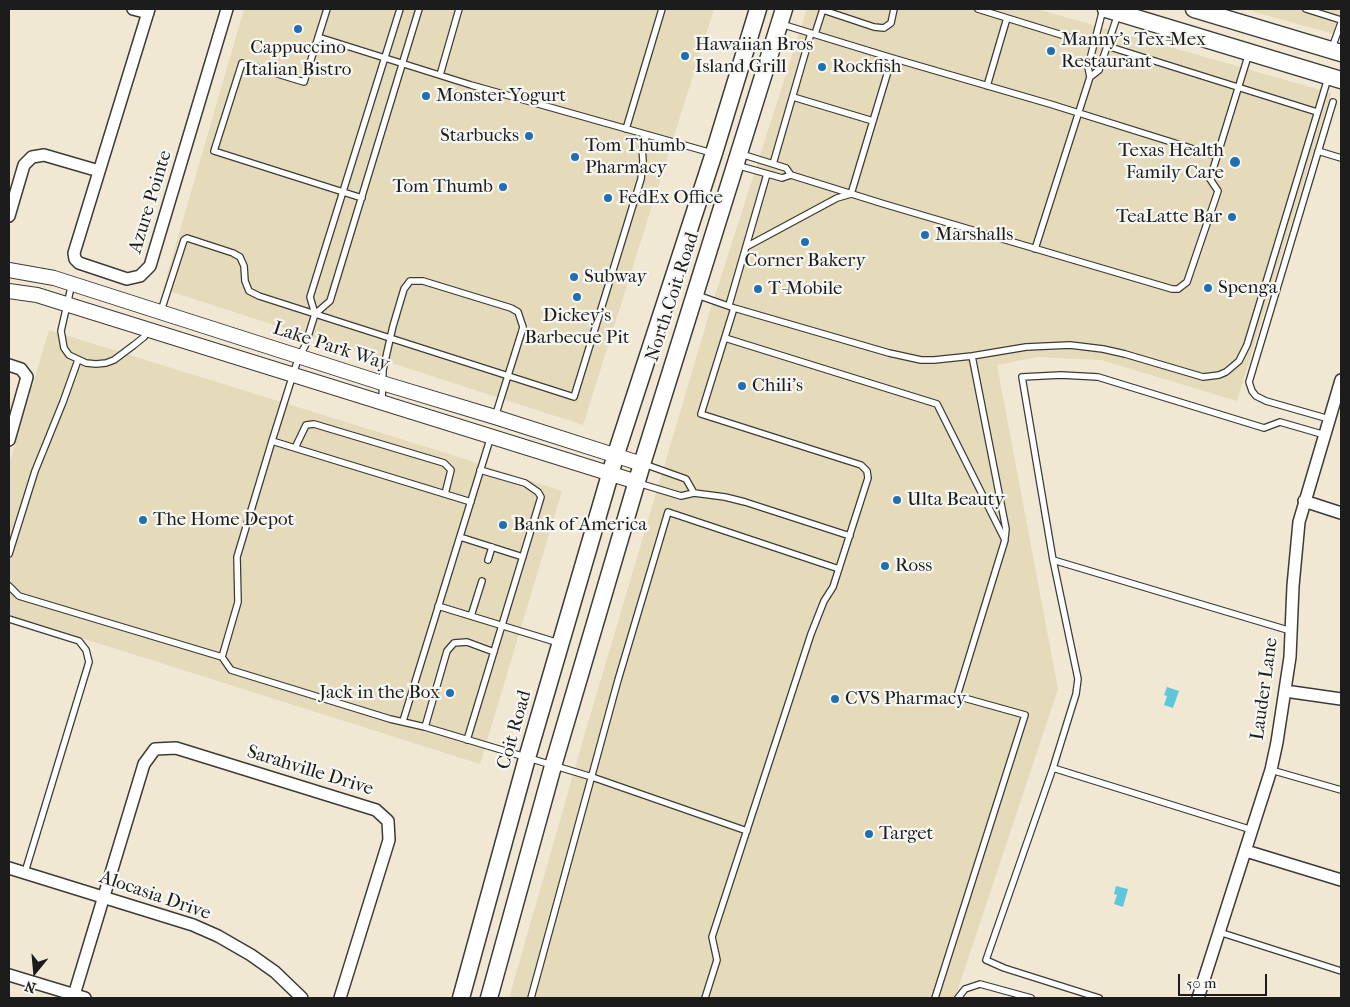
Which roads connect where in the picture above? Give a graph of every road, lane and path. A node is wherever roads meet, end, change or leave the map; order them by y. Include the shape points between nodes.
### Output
1 (133, 9) edge
2 (227, 9) edge
3 (326, 9) edge
4 (400, 9) edge
5 (419, 9) edge
6 (459, 9) edge
7 (662, 9) edge
8 (758, 9) edge
9 (894, 9) edge
10 (978, 9) edge
11 (1194, 9) edge
12 (1306, 9) edge
13 (823, 10) edge
14 (1112, 10) edge
15 (149, 11) edge
16 (782, 16) edge
17 (1007, 18) junction
18 (1341, 21) edge
19 (813, 34) junction
20 (318, 37) junction
21 (1094, 45) junction
22 (1107, 46) junction
23 (1249, 52) junction
24 (1336, 52) edge
25 (385, 57) junction
26 (892, 58) junction
27 (402, 63) junction
28 (440, 75) junction
29 (1090, 77) junction
30 (1335, 78) edge
31 (987, 86) junction
32 (1238, 87) junction
33 (793, 97) junction
34 (1333, 102) dead end
35 (1317, 112) junction
36 (1078, 113) junction
37 (872, 121) junction
38 (626, 129) junction
39 (647, 134) junction
40 (1318, 151) junction
41 (714, 153) junction
42 (1216, 156) junction
43 (1341, 158) edge
44 (738, 159) junction
45 (773, 164) junction
46 (99, 171) junction
47 (767, 174) junction
48 (791, 175) junction
49 (343, 192) junction
50 (851, 194) junction
51 (362, 198) junction
52 (9, 212) edge
53 (746, 247) junction
54 (1036, 249) junction
55 (9, 270) edge
56 (72, 283) junction
57 (9, 291) edge
58 (695, 294) junction
59 (67, 304) junction
60 (732, 306) junction
61 (161, 312) junction
62 (315, 314) junction
63 (149, 330) junction
64 (390, 338) junction
65 (725, 338) junction
66 (299, 356) junction
67 (972, 356) junction
68 (78, 360) junction
69 (9, 364) edge
70 (293, 375) junction
71 (508, 375) junction
72 (1341, 380) edge
73 (382, 383) junction
74 (382, 403) junction
75 (495, 417) junction
76 (1330, 419) junction
77 (1325, 435) junction
78 (491, 436) junction
79 (9, 440) edge
80 (272, 441) junction
81 (295, 448) junction
82 (616, 454) junction
83 (642, 464) junction
84 (480, 470) junction
85 (610, 474) junction
86 (636, 482) junction
87 (694, 493) junction
88 (445, 494) junction
89 (1304, 501) junction
90 (471, 502) junction
91 (1341, 513) edge
92 (850, 536) junction
93 (460, 537) junction
94 (1005, 540) junction
95 (492, 548) junction
96 (9, 554) edge
97 (523, 557) junction
98 (488, 560) dead end
99 (1053, 560) junction
100 (839, 569) junction
101 (482, 582) dead end
102 (9, 586) edge
103 (438, 606) junction
104 (471, 616) junction
105 (9, 619) edge
106 (502, 626) junction
107 (1291, 631) junction
108 (561, 644) junction
109 (494, 652) junction
110 (222, 656) junction
111 (1285, 691) junction
112 (1341, 699) edge
113 (403, 721) junction
114 (424, 727) junction
115 (467, 740) junction
116 (528, 758) junction
117 (553, 766) junction
118 (1053, 768) junction
119 (1271, 770) junction
120 (592, 777) junction
121 (1341, 790) edge
122 (1252, 830) junction
123 (747, 831) junction
124 (1246, 851) junction
125 (9, 868) edge
126 (25, 872) junction
127 (1341, 880) edge
128 (103, 897) junction
129 (1219, 932) junction
130 (1341, 971) edge
131 (9, 975) edge
132 (74, 995) junction
133 (85, 998) edge
134 (302, 998) edge
135 (340, 998) edge
136 (461, 998) edge
137 (489, 998) edge
138 (531, 998) edge
139 (705, 998) edge
140 (935, 998) edge
141 (958, 998) edge
142 (1031, 998) edge
143 (1099, 998) edge
144 (1198, 998) edge

1 - 15 street
2 - 46 street, Azure Pointe via 150,266 140,276 128,278 79,264 75,259 74,253
3 - 20 lane
4 - 25 lane
5 - 27 lane
6 - 28 lane
7 - 38 lane
8 - 41 main road, North Coit Road
9 - 13 lane via 891,23 884,28
10 - 17 lane
11 - 24 main road
12 - 18 lane
13 - 19 lane
14 - 21 lane
14 - 22 lane
14 - 23 main road
15 - 46 street
16 - 19 lane
16 - 44 main road, North Coit Road
17 - 21 lane
17 - 31 lane
18 - 24 lane
19 - 26 lane
19 - 33 lane
20 - 25 lane
20 - 49 lane via 304,82 242,63 214,151
21 - 29 lane via 1088,67
22 - 29 lane via 1099,70
22 - 32 lane
23 - 30 main road
23 - 32 lane
25 - 27 lane
25 - 49 lane
26 - 31 lane
26 - 37 lane
27 - 28 lane
27 - 51 lane
28 - 38 lane
29 - 36 lane
30 - 35 lane
31 - 36 lane
32 - 35 lane
32 - 42 lane
33 - 37 lane
33 - 45 lane
34 - 40 lane
35 - 67 lane via 1247,345 1239,361 1226,372 1203,377 1087,346 1026,347
36 - 42 lane
36 - 54 lane
37 - 50 lane
38 - 39 lane
39 - 41 lane
39 - 71 lane via 642,147 641,179 574,397
40 - 43 lane
40 - 76 lane via 1249,382 1256,396 1266,401
41 - 44 main road
41 - 82 main road, North Coit Road
42 - 54 lane via 1210,179 1218,191 1188,282 1178,288 1172,289
44 - 45 lane
44 - 47 lane
44 - 58 main road, North Coit Road
45 - 48 lane via 786,168
46 - 52 street via 44,155 32,157 24,165
47 - 48 lane via 782,178
47 - 53 lane
48 - 50 lane
49 - 51 lane
49 - 62 lane via 310,297
50 - 53 lane via 837,198
50 - 54 lane
51 - 62 lane via 330,301
53 - 60 lane
55 - 56 street, Lake Park Way via 41,274
56 - 59 lane
56 - 61 street, Lake Park Way
57 - 59 street, Lake Park Way
58 - 60 lane
58 - 83 main road, North Coit Road
59 - 63 street, Lake Park Way
59 - 68 lane via 62,340 69,355
60 - 65 lane
60 - 67 lane via 905,357 934,360
61 - 62 lane via 187,238 240,257 245,281 254,293
61 - 66 street, Lake Park Way
62 - 64 lane
62 - 66 lane
63 - 68 lane via 114,360 96,364
63 - 70 street, Lake Park Way
64 - 71 lane
64 - 71 lane via 404,289 410,281 423,281 511,308 518,312 523,328
64 - 73 lane
65 - 92 lane via 701,414 865,468 868,478
65 - 94 lane via 937,404
66 - 70 lane
66 - 73 street, Lake Park Way
67 - 94 lane via 1006,529
68 - 96 lane via 35,471
69 - 79 street via 21,369 27,377
70 - 74 street, Lake Park Way
70 - 80 lane
71 - 75 lane
72 - 76 street, Lauder Lane
73 - 74 lane
73 - 75 street, Lake Park Way
74 - 78 street, Lake Park Way
75 - 82 street, Lake Park Way
76 - 77 street, Lauder Lane
77 - 89 street, Lauder Lane
77 - 99 lane via 1280,422 1264,428 1098,377 1022,378
78 - 84 lane
78 - 85 street, Lake Park Way
80 - 81 lane
80 - 110 lane via 237,557 238,602
81 - 88 lane
81 - 88 lane via 306,425 314,424 444,463 451,470
82 - 83 street, Lake Park Way
82 - 85 main road, North Coit Road
83 - 86 main road, North Coit Road
83 - 87 lane via 686,480
84 - 90 lane
84 - 97 lane via 525,483 541,497
85 - 86 street, Lake Park Way
85 - 108 main road, Coit Road
86 - 87 lane via 681,496
86 - 117 main road
87 - 92 lane via 745,502
88 - 90 lane
89 - 91 street
89 - 107 street, Lauder Lane via 1295,554
90 - 93 lane
92 - 100 lane
93 - 95 lane
93 - 103 lane
94 - 140 lane via 957,696 1025,715
95 - 97 lane
95 - 98 lane
97 - 106 lane
99 - 107 lane
99 - 118 lane via 1078,679
100 - 120 lane via 668,512
100 - 123 lane via 813,627
101 - 104 lane
102 - 110 lane via 19,596
103 - 104 lane
103 - 113 lane
104 - 106 lane
105 - 126 lane via 79,641 89,662
106 - 108 lane
106 - 109 lane
107 - 111 street, Lauder Lane
108 - 116 main road, Coit Road
109 - 114 lane via 467,642 454,643 447,650
109 - 115 lane
110 - 113 lane via 231,670
111 - 112 street
111 - 119 street, Lauder Lane
113 - 114 lane
114 - 115 lane
115 - 116 lane
116 - 117 lane
116 - 136 main road, Coit Road
117 - 120 lane
117 - 137 main road
118 - 122 lane
118 - 143 lane via 986,960
119 - 121 lane
119 - 122 street, Lauder Lane
120 - 123 lane
120 - 138 lane
122 - 124 street, Lauder Lane
123 - 139 lane via 712,937 717,960
124 - 127 street
124 - 129 street, Lauder Lane
125 - 126 street, Alocasia Drive
126 - 128 street, Alocasia Drive
128 - 132 street
128 - 134 street, Alocasia Drive via 169,916 218,936 275,972
128 - 135 street, Sarahville Drive via 144,764 155,749 176,748 376,810 388,821 389,840
129 - 130 lane
129 - 144 street, Lauder Lane
131 - 132 street
132 - 133 street
141 - 142 lane via 965,989 980,984

